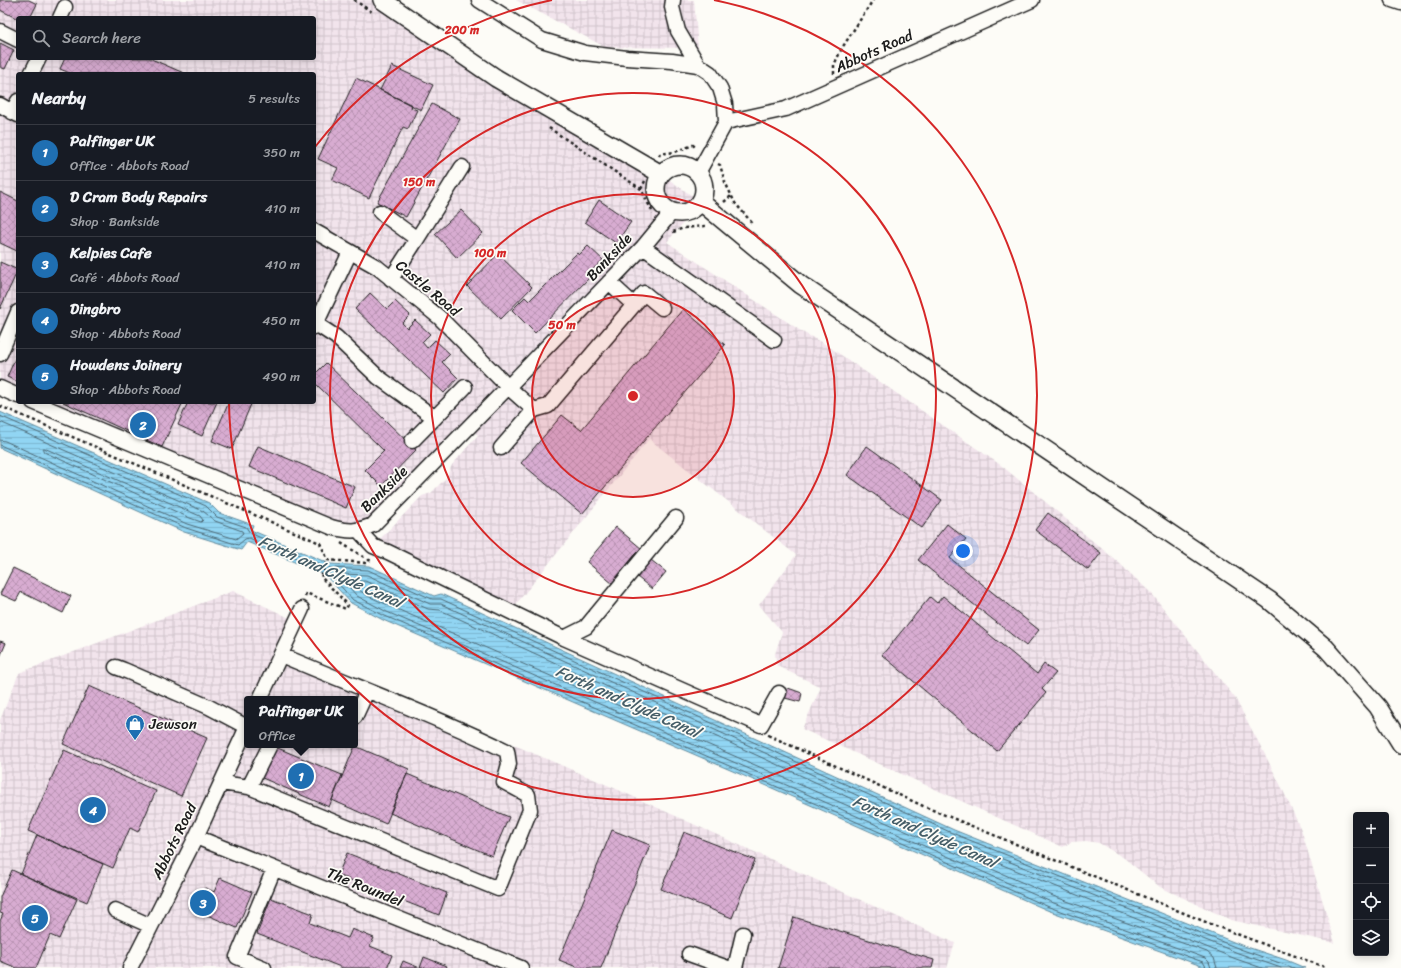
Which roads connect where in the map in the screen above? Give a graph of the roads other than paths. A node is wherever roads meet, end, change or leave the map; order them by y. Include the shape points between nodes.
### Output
1 (479, 0) edge
2 (673, 0) edge
3 (1032, 0) edge
4 (1392, 0) edge
5 (1401, 3) edge
6 (379, 7) edge
7 (0, 32) edge
8 (16, 39) edge
9 (38, 60) edge
10 (698, 65) junction
11 (32, 72) edge
12 (726, 122) junction
13 (462, 167) dead end
14 (698, 173) junction
15 (661, 174) junction
16 (707, 207) junction
17 (380, 212) dead end
18 (672, 212) junction
19 (316, 232) edge
20 (417, 239) junction
21 (643, 247) junction
22 (350, 252) junction
23 (391, 279) junction
24 (609, 282) junction
25 (634, 305) junction
26 (662, 308) dead end
27 (16, 317) edge
28 (316, 323) edge
29 (316, 326) edge
30 (774, 340) dead end
31 (0, 354) edge
32 (465, 387) dead end
33 (508, 387) junction
34 (0, 388) edge
35 (16, 395) edge
36 (38, 404) edge
37 (534, 410) junction
38 (435, 418) junction
39 (412, 441) dead end
40 (501, 448) dead end
41 (676, 518) dead end
42 (359, 531) junction
43 (302, 609) road end
44 (564, 638) junction
45 (281, 655) junction
46 (116, 667) dead end
47 (366, 691) junction
48 (779, 693) dead end
49 (261, 696) edge
50 (358, 710) edge
51 (244, 725) edge
52 (244, 733) edge
53 (1401, 744) edge
54 (268, 748) edge
55 (221, 783) junction
56 (249, 787) junction
57 (196, 838) junction
58 (274, 869) junction
59 (115, 910) dead end
60 (151, 926) junction
61 (743, 934) dead end
62 (689, 954) dead end
63 (130, 968) edge
64 (264, 968) edge
65 (521, 968) edge
66 (728, 968) edge
67 (735, 968) edge

1 - 10 street via 542,40 585,53
2 - 10 street via 672,7 678,32
3 - 12 street, Abbots Road via 786,109
4 - 5 street
6 - 15 main road
7 - 8 street
9 - 11 street
10 - 12 street via 710,74 720,88 725,104
12 - 14 street
13 - 20 street
14 - 15 main road via 684,165 675,166
14 - 16 main road via 702,180
15 - 18 main road via 657,182 658,200
16 - 18 main road via 680,214
16 - 53 main road via 801,285 1269,600 1326,648 1378,707
17 - 20 street
18 - 21 street, Bankside
19 - 22 street, Castle Road
20 - 23 street
21 - 24 street, Bankside
21 - 30 street
22 - 23 street, Castle Road via 377,267
22 - 28 street
23 - 33 street, Castle Road via 440,318
24 - 25 street
24 - 33 street, Bankside
25 - 26 street via 644,293
25 - 37 street via 548,406
27 - 31 street
29 - 38 street via 336,337 378,377
32 - 38 street
33 - 37 street, Castle Road
33 - 42 street, Bankside via 373,525
34 - 35 street
36 - 42 street, Bankside via 331,527
37 - 40 street
38 - 39 street
41 - 44 street via 586,627
42 - 44 street via 373,546
43 - 45 street
44 - 48 street via 761,725
45 - 47 street
45 - 49 street
46 - 51 street via 209,707
47 - 50 street
47 - 56 street via 507,751 509,764 504,782 528,795 530,810 498,889
52 - 55 street, Abbots Road
54 - 56 street
55 - 56 street
55 - 57 street, Abbots Road
57 - 58 street, The Roundel
57 - 60 street, Abbots Road
58 - 64 street via 237,957
58 - 65 street, The Roundel
59 - 60 street
60 - 63 street, Abbots Road
61 - 67 street
62 - 66 street

